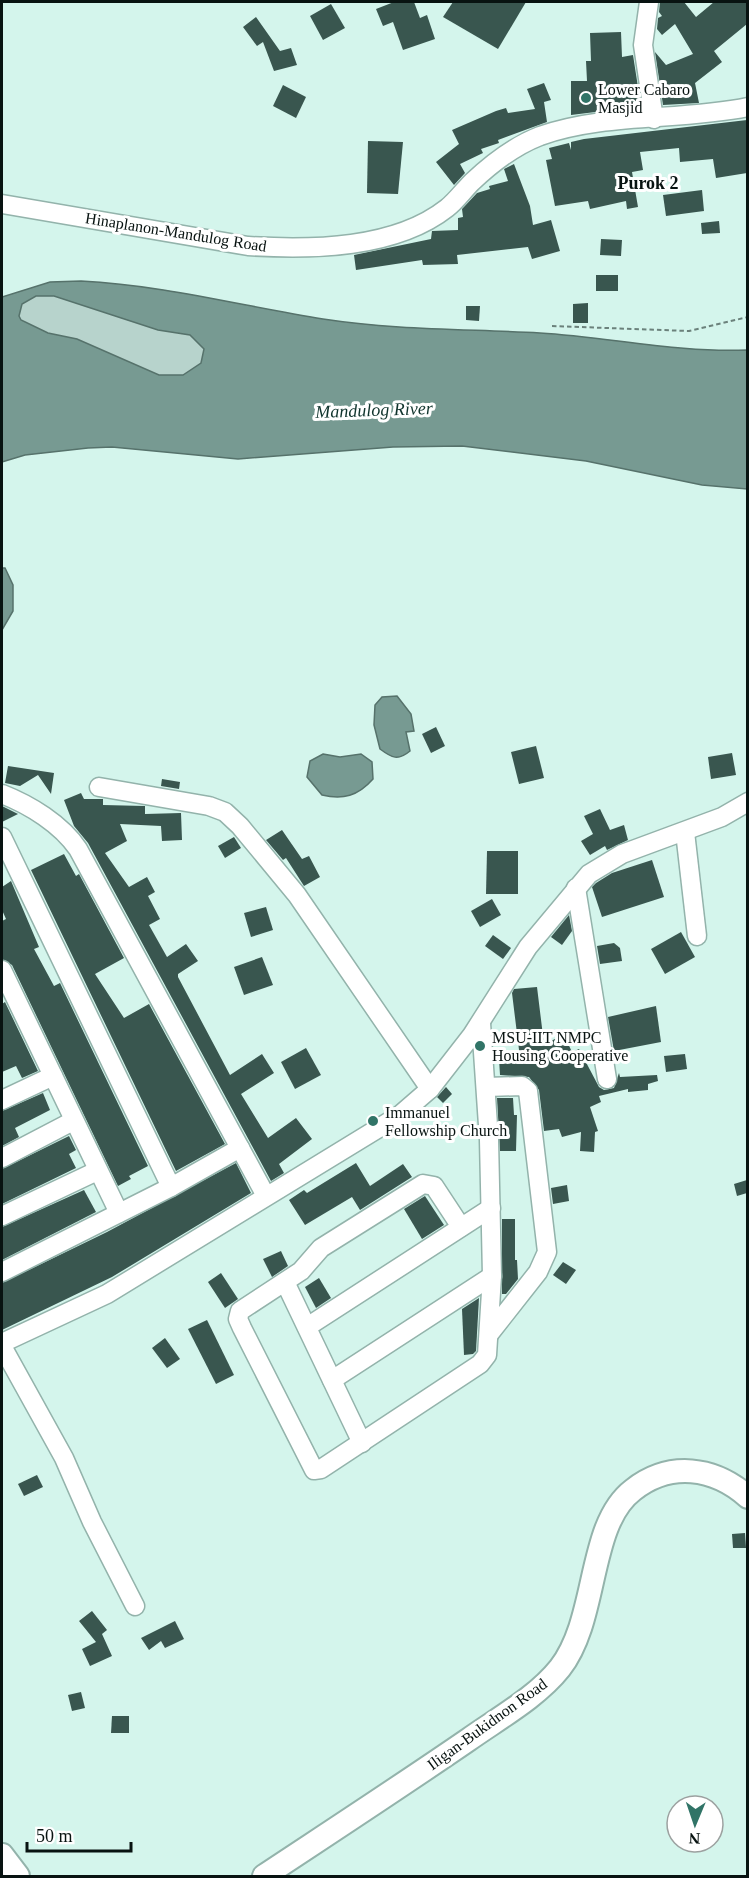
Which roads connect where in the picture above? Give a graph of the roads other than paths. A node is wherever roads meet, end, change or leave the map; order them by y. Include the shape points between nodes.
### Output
1 (650, 2) edge
2 (747, 106) edge
3 (654, 119) junction
4 (2, 204) edge
5 (99, 787) dead end
6 (2, 794) edge
7 (747, 802) edge
8 (685, 831) junction
9 (2, 837) edge
10 (576, 888) junction
11 (697, 936) dead end
12 (2, 970) edge
13 (481, 1023) junction
14 (52, 1076) junction
15 (607, 1079) dead end
16 (486, 1087) junction
17 (430, 1089) junction
18 (3, 1097) edge
19 (74, 1121) junction
20 (240, 1148) junction
21 (2, 1158) edge
22 (97, 1171) junction
23 (171, 1187) junction
24 (266, 1196) junction
25 (491, 1208) junction
26 (119, 1213) junction
27 (2, 1216) edge
28 (461, 1227) junction
29 (2, 1272) edge
30 (492, 1276) junction
31 (285, 1282) junction
32 (307, 1327) junction
33 (490, 1333) junction
34 (2, 1345) edge
35 (332, 1380) junction
36 (362, 1443) junction
37 (747, 1497) edge
38 (135, 1606) dead end
39 (2, 1855) edge
40 (18, 1876) edge
41 (264, 1876) edge

1 - 3 street via 643,45
2 - 3 street, Hinaplanon-Mandulog Road
3 - 4 street, Hinaplanon-Mandulog Road via 597,124 538,137 495,161 449,207 431,219 376,238 336,246 248,246
5 - 17 street via 225,812 297,895
6 - 20 street via 69,835
7 - 8 street
8 - 10 street via 606,862
8 - 11 street
9 - 23 street
10 - 13 street via 528,947
10 - 15 street
12 - 14 street
13 - 16 street
13 - 17 street
14 - 18 street
14 - 19 street
16 - 25 street
16 - 33 street via 522,1086 529,1093 547,1252 538,1272
17 - 24 street via 400,1115
19 - 21 street
19 - 22 street
20 - 23 street
20 - 24 street
22 - 26 street
22 - 27 street
23 - 26 street
24 - 34 street via 106,1294
25 - 28 street
25 - 30 street
26 - 29 street
28 - 31 street via 434,1186 423,1184 321,1248
28 - 32 street
30 - 33 street
30 - 35 street
31 - 32 street
31 - 36 street via 242,1307 238,1319 314,1470
32 - 35 street
33 - 36 street via 487,1355 480,1364
34 - 38 street via 64,1458
35 - 36 street
37 - 41 main road, Iligan-Bukidnon Road via 717,1475 684,1470 663,1473 632,1490 606,1531 585,1620 572,1650 544,1685
39 - 40 main road

